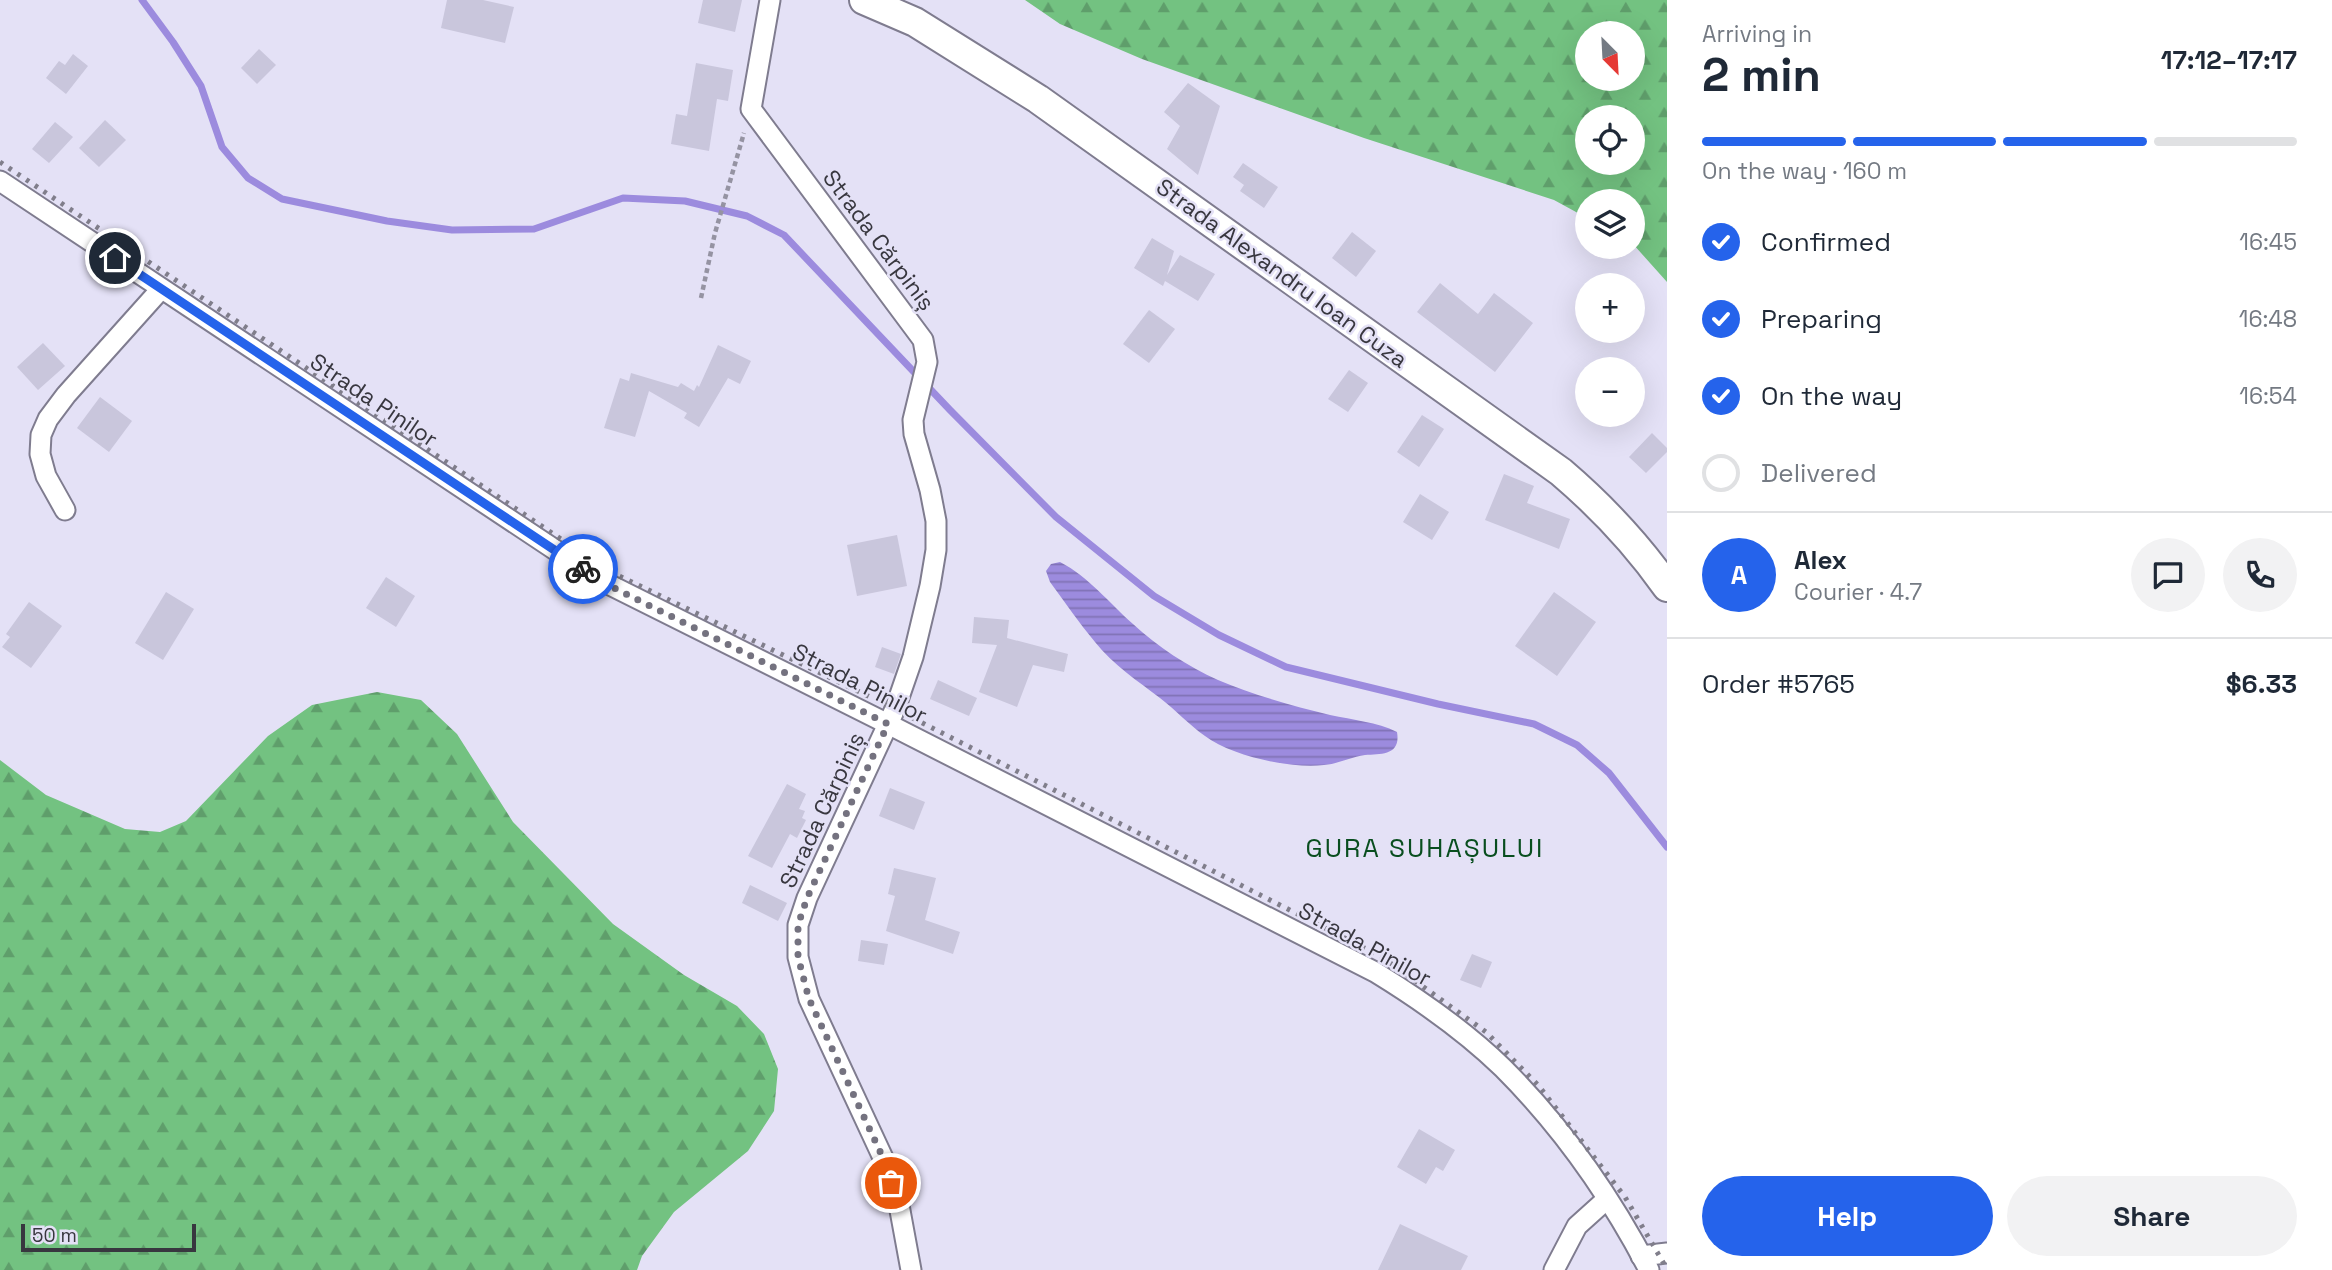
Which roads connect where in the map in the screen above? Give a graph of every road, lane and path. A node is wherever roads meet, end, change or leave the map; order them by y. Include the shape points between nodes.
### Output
1 (770, 0) edge
2 (864, 0) edge
3 (751, 109) junction
4 (0, 181) edge
5 (161, 289) junction
6 (701, 298) dead end
7 (65, 510) dead end
8 (1667, 587) edge
9 (888, 724) junction
10 (1607, 1199) junction
11 (1667, 1253) edge
12 (1645, 1263) edge
13 (911, 1270) edge
14 (1554, 1270) edge

1 - 3 street
2 - 8 main road, Strada Alexandru Ioan Cuza via 915,22 1038,99 1561,472 1622,529
3 - 6 path
3 - 9 street, Strada Cărpiniș via 923,340 927,362 915,406 914,434 936,521 936,550 913,657
4 - 5 street, Strada Pinilor
5 - 7 street via 66,395 41,435 46,476
5 - 9 street, Strada Pinilor via 602,582
9 - 10 street, Strada Pinilor via 1412,995 1502,1068 1556,1128
9 - 13 street, Strada Cărpiniș via 807,898 798,925 798,957 809,999 884,1160 899,1205
10 - 12 street, Strada Pinilor
10 - 14 street via 1577,1226
11 - 12 street

